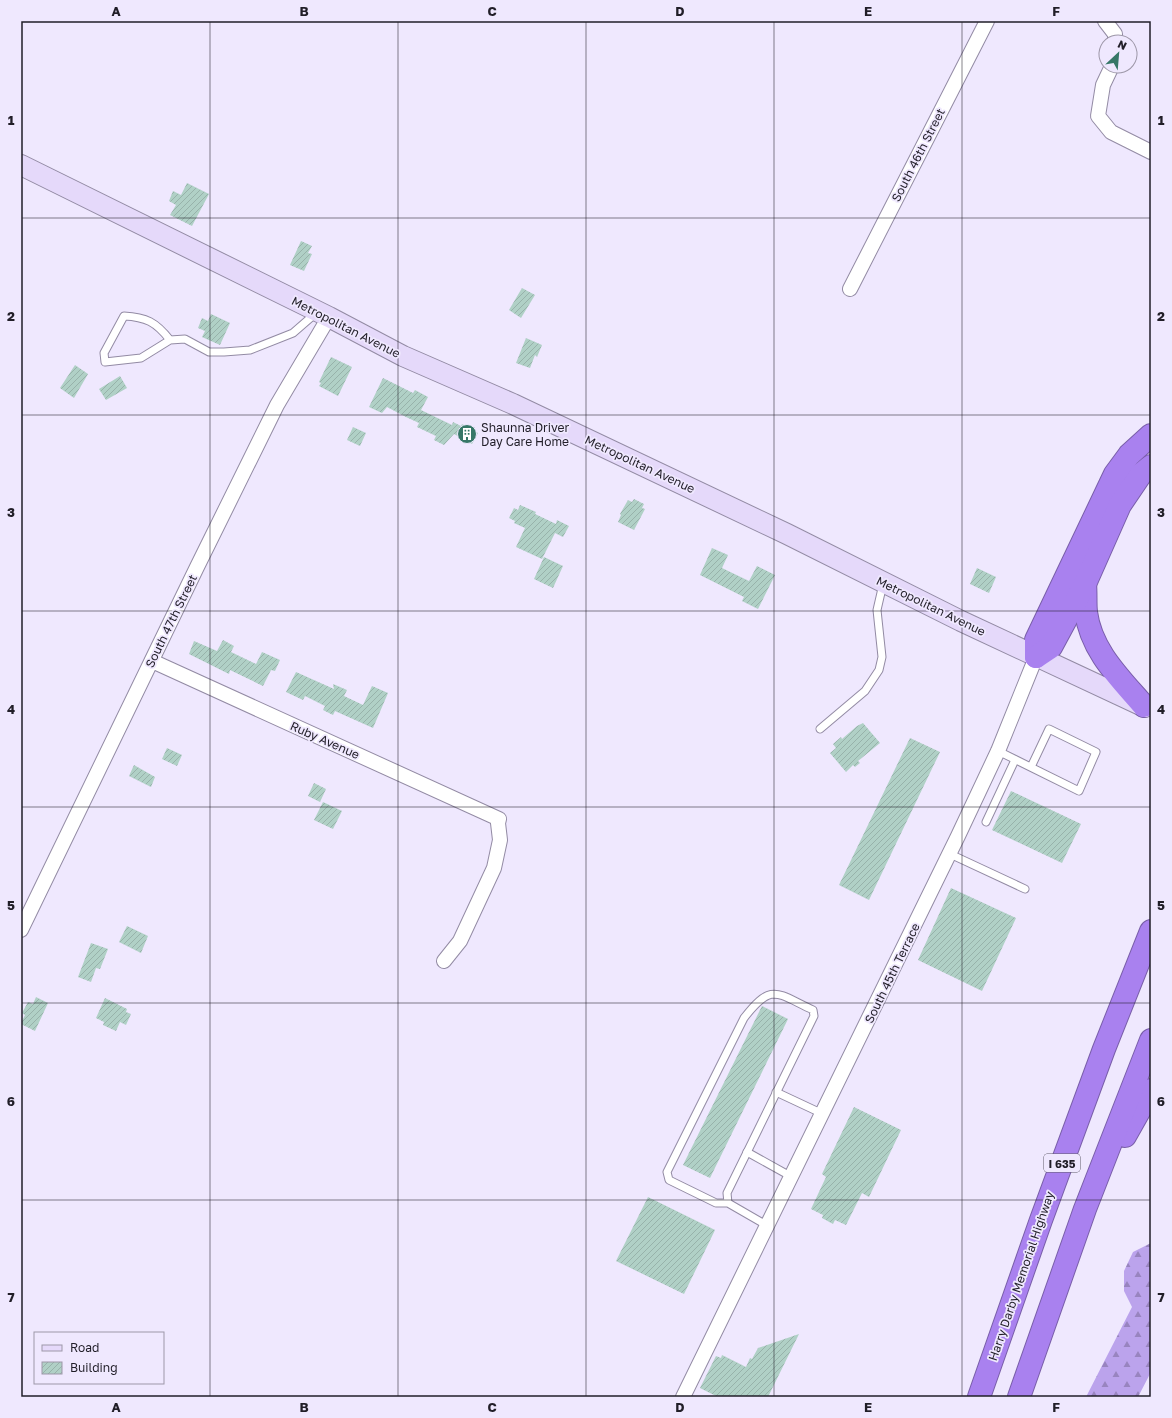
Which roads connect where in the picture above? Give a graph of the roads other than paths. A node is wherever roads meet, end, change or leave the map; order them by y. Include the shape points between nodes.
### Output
1 (987, 21) edge
2 (1105, 21) edge
3 (1114, 34) edge
4 (1108, 74) edge
5 (1151, 152) edge
6 (21, 165) edge
7 (850, 289) dead end
8 (323, 314) junction
9 (170, 340) junction
10 (1151, 435) edge
11 (1151, 466) edge
12 (883, 582) junction
13 (1085, 584) junction
14 (1036, 657) junction
15 (152, 661) junction
16 (1148, 708) edge
17 (820, 729) dead end
18 (998, 751) junction
19 (1015, 760) junction
20 (1031, 767) junction
21 (986, 822) dead end
22 (950, 854) junction
23 (1025, 889) dead end
24 (21, 930) edge
25 (1151, 931) edge
26 (444, 961) dead end
27 (1151, 1040) edge
28 (1151, 1090) edge
29 (776, 1092) junction
30 (823, 1114) junction
31 (748, 1152) junction
32 (792, 1177) junction
33 (728, 1203) junction
34 (1085, 1209) junction
35 (768, 1226) junction
36 (683, 1397) edge
37 (978, 1397) edge
38 (1019, 1397) edge

1 - 7 street, South 46th Street
2 - 3 street
4 - 5 street via 1103,85 1098,116 1111,132
6 - 8 main road, Metropolitan Avenue
8 - 9 lane via 293,333 250,350 209,352 185,339
8 - 12 main road, Metropolitan Avenue via 403,356 520,407
8 - 15 street, South 47th Street
9 - 9 lane via 141,358 105,362 104,353 124,316 147,319 161,328
10 - 14 highway via 1129,455 1115,474 1036,640
11 - 13 highway via 1141,474 1120,505
12 - 14 main road, Metropolitan Avenue
12 - 17 lane via 877,610 882,657 879,670 865,691
13 - 14 highway via 1052,647
13 - 16 highway via 1086,612 1093,638 1107,662
14 - 16 main road, Metropolitan Avenue
14 - 18 street, South 45th Terrace
15 - 24 street, South 47th Street
15 - 26 street, Ruby Avenue via 499,819 500,840 494,868 460,941
18 - 19 lane
18 - 22 street, South 45th Terrace
19 - 20 lane
19 - 21 lane
20 - 20 lane via 1079,791 1096,752 1049,729
22 - 23 lane
22 - 30 street, South 45th Terrace
25 - 37 highway, Harry Darby Memorial Highway / I 635 via 1101,1056
27 - 34 highway, I 635
28 - 34 highway
29 - 30 lane
29 - 31 lane
29 - 33 lane via 814,1016 813,1010 778,994 768,994 757,1002 744,1018 667,1172 669,1180 716,1203
30 - 32 street, South 45th Terrace
31 - 32 lane
31 - 33 lane via 727,1193
32 - 35 street, South 45th Terrace
33 - 35 lane
34 - 38 highway, I 635
35 - 36 street, South 45th Terrace

